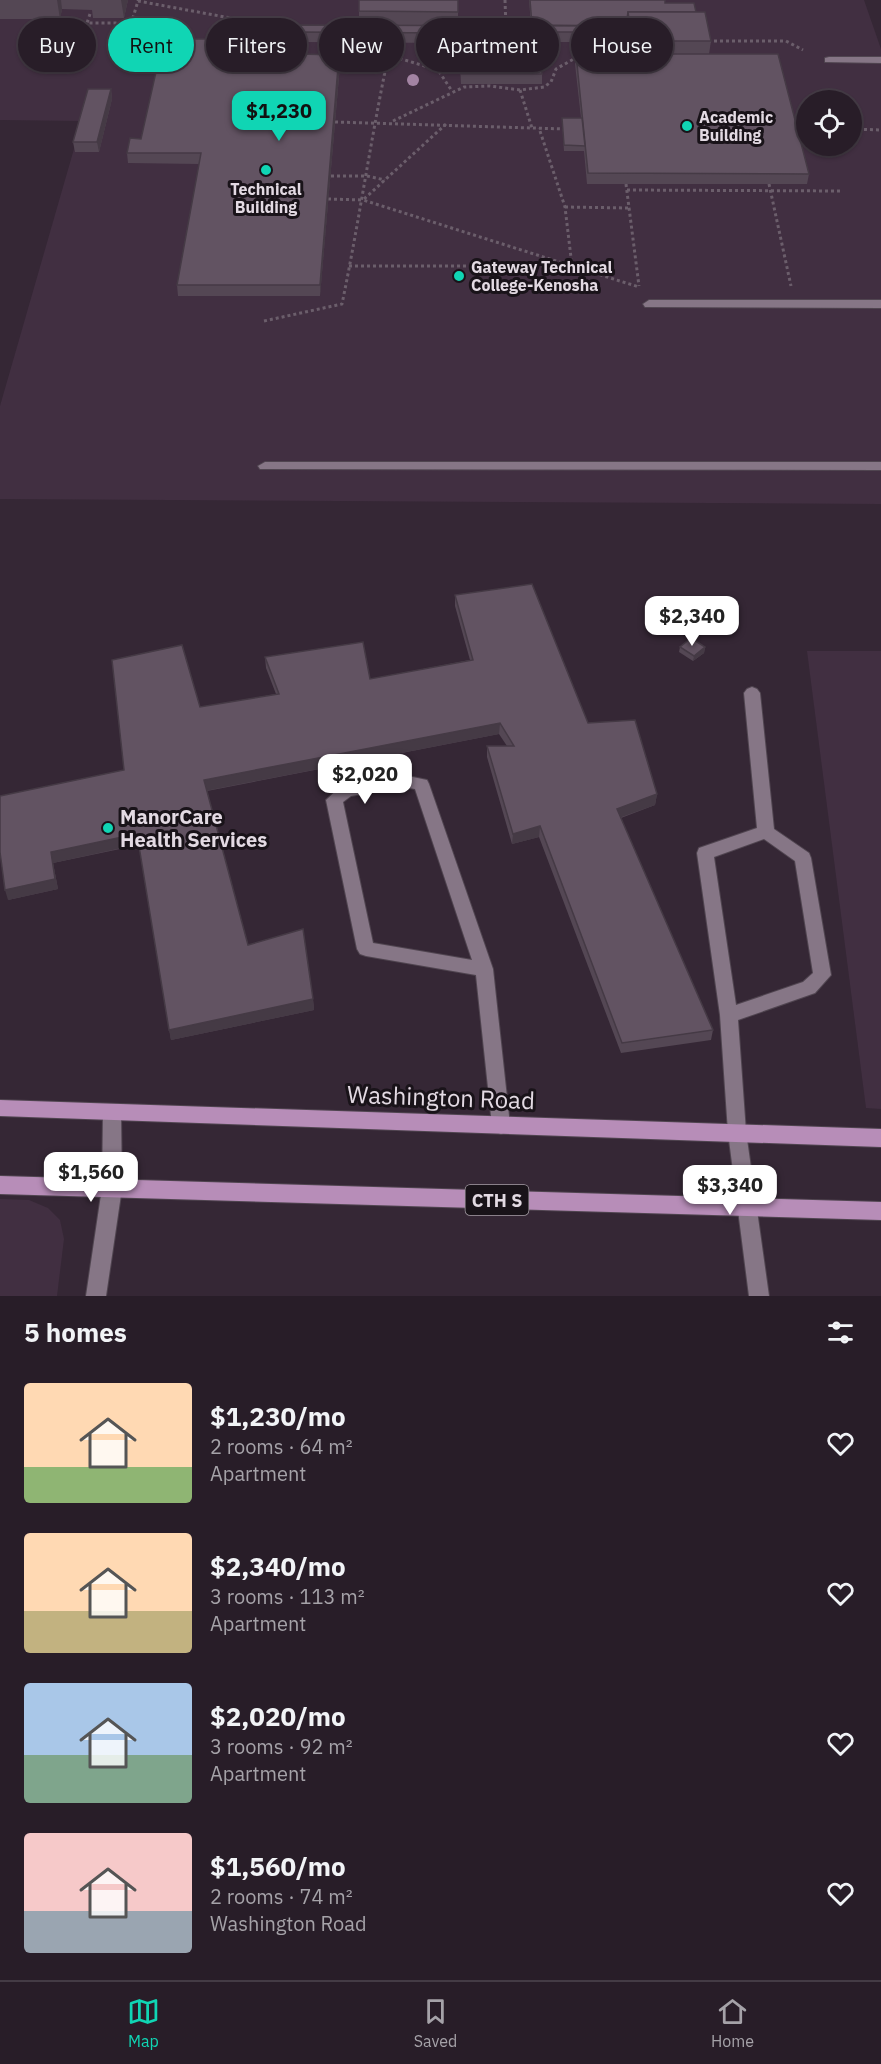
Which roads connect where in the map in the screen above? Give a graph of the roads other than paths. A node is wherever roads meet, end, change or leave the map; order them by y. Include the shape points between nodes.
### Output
1 (829, 60) dead end
2 (881, 60) edge
3 (649, 304) road end
4 (881, 304) edge
5 (265, 466) dead end
6 (881, 466) edge
7 (752, 693) dead end
8 (766, 832) junction
9 (484, 969) junction
10 (729, 1015) junction
11 (0, 1108) edge
12 (112, 1112) junction
13 (501, 1125) junction
14 (737, 1132) junction
15 (881, 1138) edge
16 (0, 1185) edge
17 (112, 1188) junction
18 (747, 1208) junction
19 (881, 1211) edge
20 (96, 1296) edge
21 (759, 1296) edge

1 - 2 street
3 - 4 street
5 - 6 street
7 - 8 street
8 - 10 street via 705,853
8 - 10 street via 803,858 822,975 809,988
9 - 9 street via 421,784 403,781 347,790 334,800 366,949
9 - 13 street
10 - 14 street
11 - 12 main road, Washington Road
12 - 13 main road, Washington Road
12 - 17 street
13 - 14 main road, Washington Road
14 - 15 main road, Washington Road
14 - 18 street
16 - 17 main road
17 - 18 main road, CTH S
17 - 20 street
18 - 19 main road, CTH S
18 - 21 street

